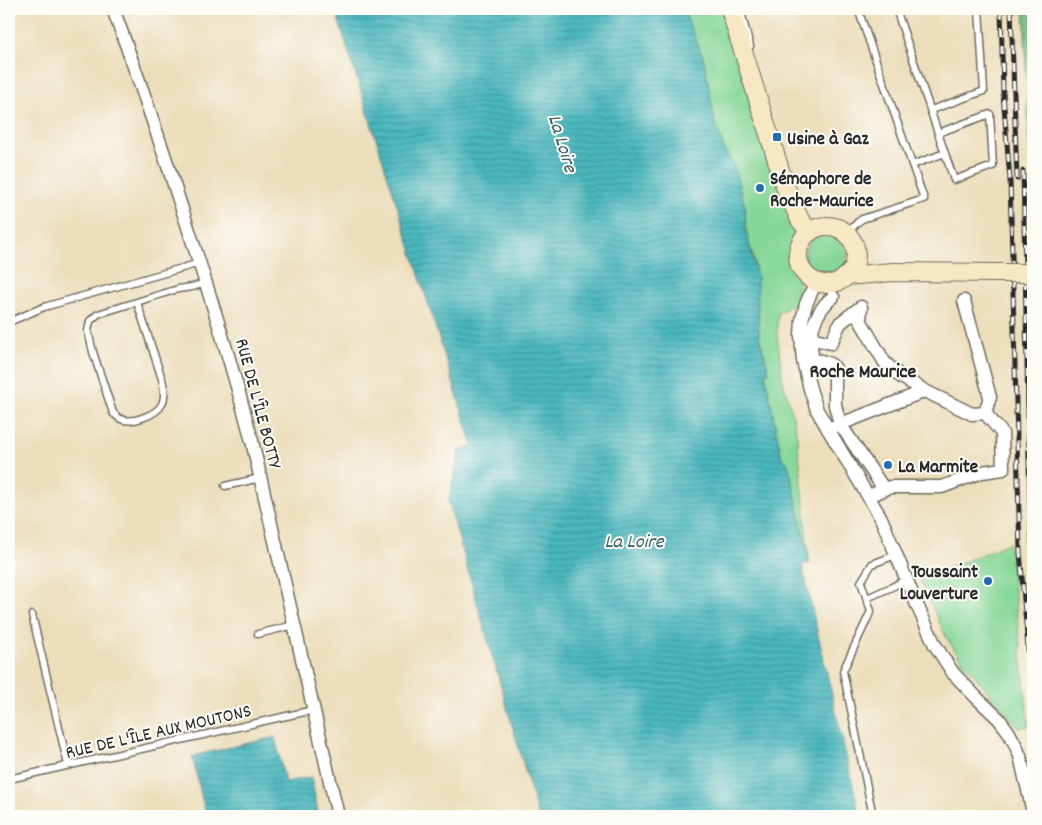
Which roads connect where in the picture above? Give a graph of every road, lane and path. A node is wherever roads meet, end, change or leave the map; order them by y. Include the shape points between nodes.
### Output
1 (113, 9) edge
2 (730, 9) edge
3 (740, 9) edge
4 (858, 9) edge
5 (896, 9) edge
6 (979, 9) edge
7 (751, 50) dead end
8 (752, 59) dead end
9 (755, 87) junction
10 (931, 110) junction
11 (938, 132) junction
12 (945, 153) junction
13 (912, 164) junction
14 (810, 232) junction
15 (846, 234) junction
16 (855, 252) junction
17 (200, 263) junction
18 (892, 272) junction
19 (1033, 273) edge
20 (846, 276) junction
21 (816, 281) junction
22 (206, 283) junction
23 (833, 297) dead end
24 (137, 302) junction
25 (964, 302) dead end
26 (9, 322) edge
27 (811, 338) junction
28 (808, 361) junction
29 (924, 392) junction
30 (985, 413) junction
31 (840, 424) junction
32 (828, 429) junction
33 (260, 478) junction
34 (225, 486) dead end
35 (884, 489) junction
36 (869, 496) junction
37 (896, 555) junction
38 (906, 579) junction
39 (867, 598) junction
40 (32, 615) dead end
41 (294, 625) junction
42 (258, 634) dead end
43 (313, 710) junction
44 (68, 766) junction
45 (9, 779) edge
46 (1033, 812) edge
47 (338, 816) edge
48 (873, 816) edge

1 - 17 street, RUE DE L'ÎLE BOTTY
2 - 9 main road
3 - 7 lane
4 - 13 lane
5 - 10 lane
6 - 10 lane via 984,91
8 - 9 lane
9 - 14 main road via 785,186 800,220
10 - 11 lane
11 - 12 lane
11 - 12 lane via 990,114 993,166 954,180
12 - 13 lane
13 - 15 lane via 924,199 862,219
14 - 15 main road via 829,226
14 - 21 main road via 800,244 798,255 803,271
15 - 16 main road
16 - 18 main road
16 - 20 main road via 854,264
17 - 22 street, RUE DE L'ÎLE BOTTY
17 - 26 lane via 44,307
18 - 19 main road, bridge
18 - 20 main road
20 - 21 main road via 832,283
21 - 28 street via 802,320 801,341
22 - 24 lane
22 - 33 street, RUE DE L'ÎLE BOTTY via 242,403
23 - 27 street via 822,308
24 - 24 lane via 98,314 90,321 88,331 113,413 120,419 144,418 156,411 164,392
25 - 30 street via 990,397
27 - 28 street
27 - 29 street via 831,343 840,322 861,307 860,320 885,363
28 - 31 street via 830,362 835,368 835,405
28 - 32 street via 810,389
29 - 30 street via 972,414
29 - 31 street
30 - 35 street via 1002,433 1003,469 982,472 942,487
31 - 32 street
31 - 35 street
32 - 36 street
33 - 34 lane
33 - 41 street, RUE DE L'ÎLE BOTTY
35 - 36 street
36 - 37 street
37 - 38 street
37 - 39 lane via 872,564 862,582
38 - 39 lane
38 - 46 street via 929,634 953,673 1008,731 1020,756
39 - 48 lane via 871,611 843,671
40 - 44 lane
41 - 42 lane
41 - 43 street, RUE DE L'ÎLE BOTTY
43 - 44 lane, RUE DE L'ÎLE AUX MOUTONS
43 - 47 street, RUE DE L'ÎLE BOTTY
44 - 45 lane, RUE DE L'ÎLE AUX MOUTONS

